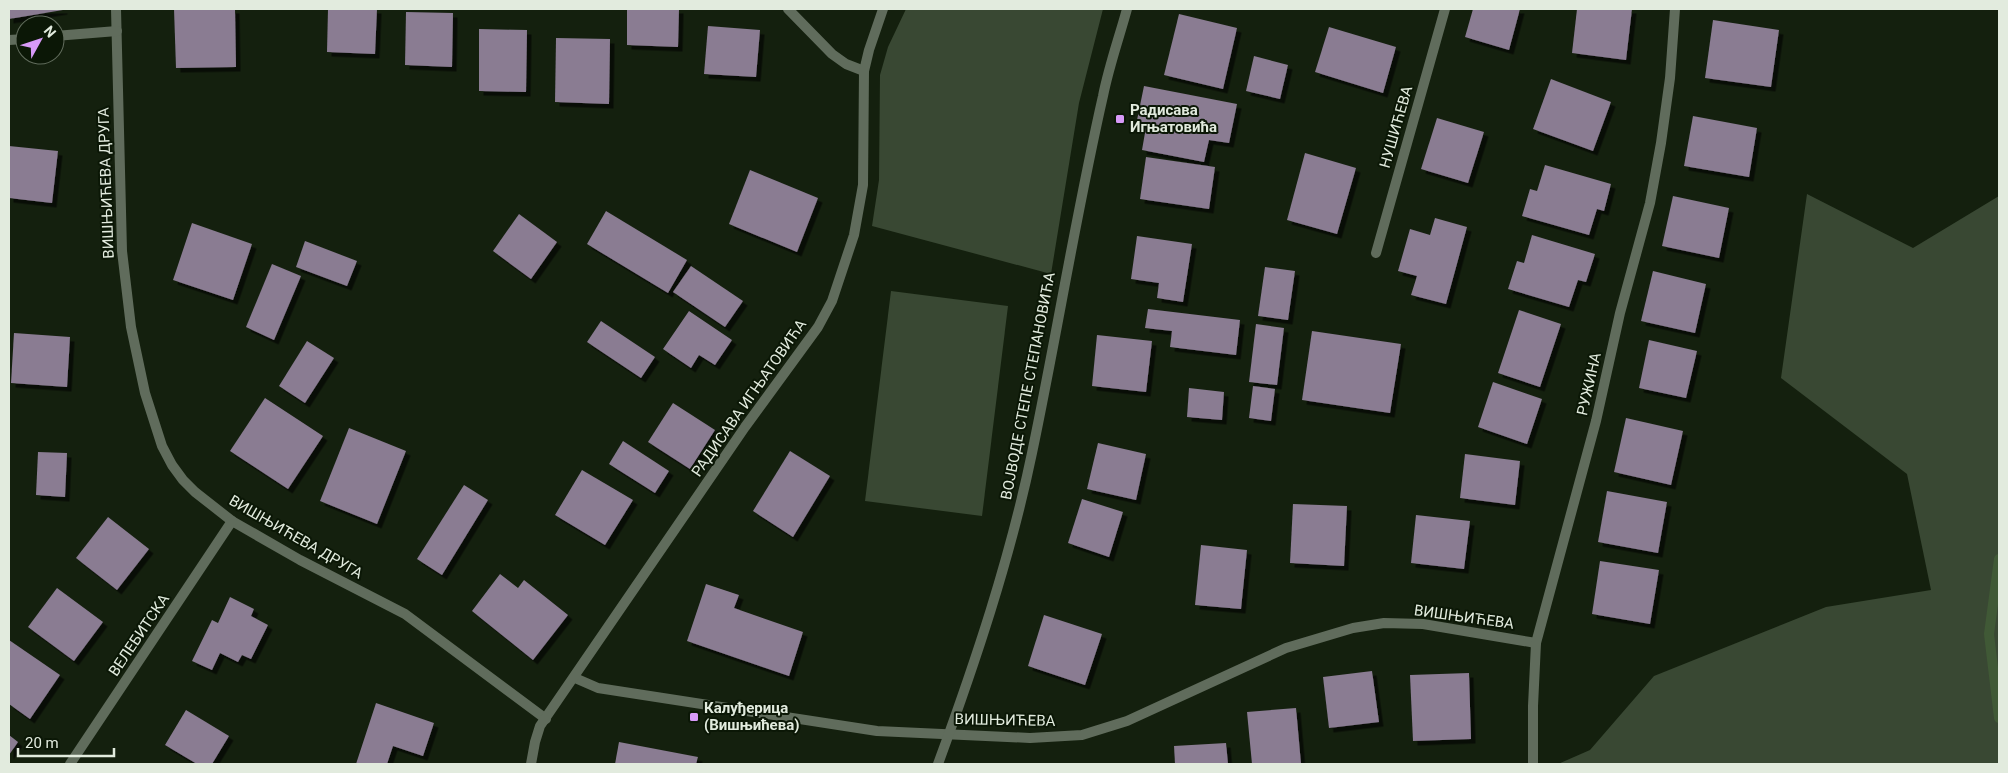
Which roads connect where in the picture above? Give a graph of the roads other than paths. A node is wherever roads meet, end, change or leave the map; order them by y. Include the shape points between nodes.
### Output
1 (116, 9) edge
2 (788, 9) edge
3 (883, 9) edge
4 (1127, 9) edge
5 (1445, 9) edge
6 (1675, 9) edge
7 (118, 31) junction
8 (65, 35) edge
9 (864, 71) junction
10 (1376, 253) dead end
11 (232, 521) junction
12 (1536, 644) junction
13 (575, 678) junction
14 (546, 719) junction
15 (949, 733) junction
16 (70, 764) edge
17 (531, 764) edge
18 (938, 764) edge
19 (1533, 764) edge

1 - 7 street, ВИШЊИЋЕВА ДРУГА
2 - 9 street via 832,54
3 - 9 street, РАДИСАВА ИГЊАТОВИЋА
4 - 15 street, ВОЈВОДЕ СТЕПЕ СТЕПАНОВИЋА via 1103,94 1032,454 988,614
5 - 10 street, НУШИЋЕВА
6 - 12 street, РУЖИНА via 1670,78 1650,203
7 - 8 street
7 - 11 street, ВИШЊИЋЕВА ДРУГА via 122,251 131,326 145,392 159,439 172,465 195,492
9 - 13 street, РАДИСАВА ИГЊАТОВИЋА via 863,185 854,235 832,301 818,327 745,427
11 - 14 street, ВИШЊИЋЕВА ДРУГА via 405,614
11 - 16 street, ВЕЛЕБИТСКА
12 - 15 street, ВИШЊИЋЕВА via 1423,624 1384,623 1353,628 1286,648 1127,720 1082,735 1030,738
12 - 19 street, РУЖИНА
13 - 14 street, РАДИСАВА ИГЊАТОВИЋА
13 - 15 street, ВИШЊИЋЕВА via 598,688 877,731
14 - 17 street, РАДИСАВА ИГЊАТОВИЋА via 540,726
15 - 18 street, ВОЈВОДЕ СТЕПЕ СТЕПАНОВИЋА

